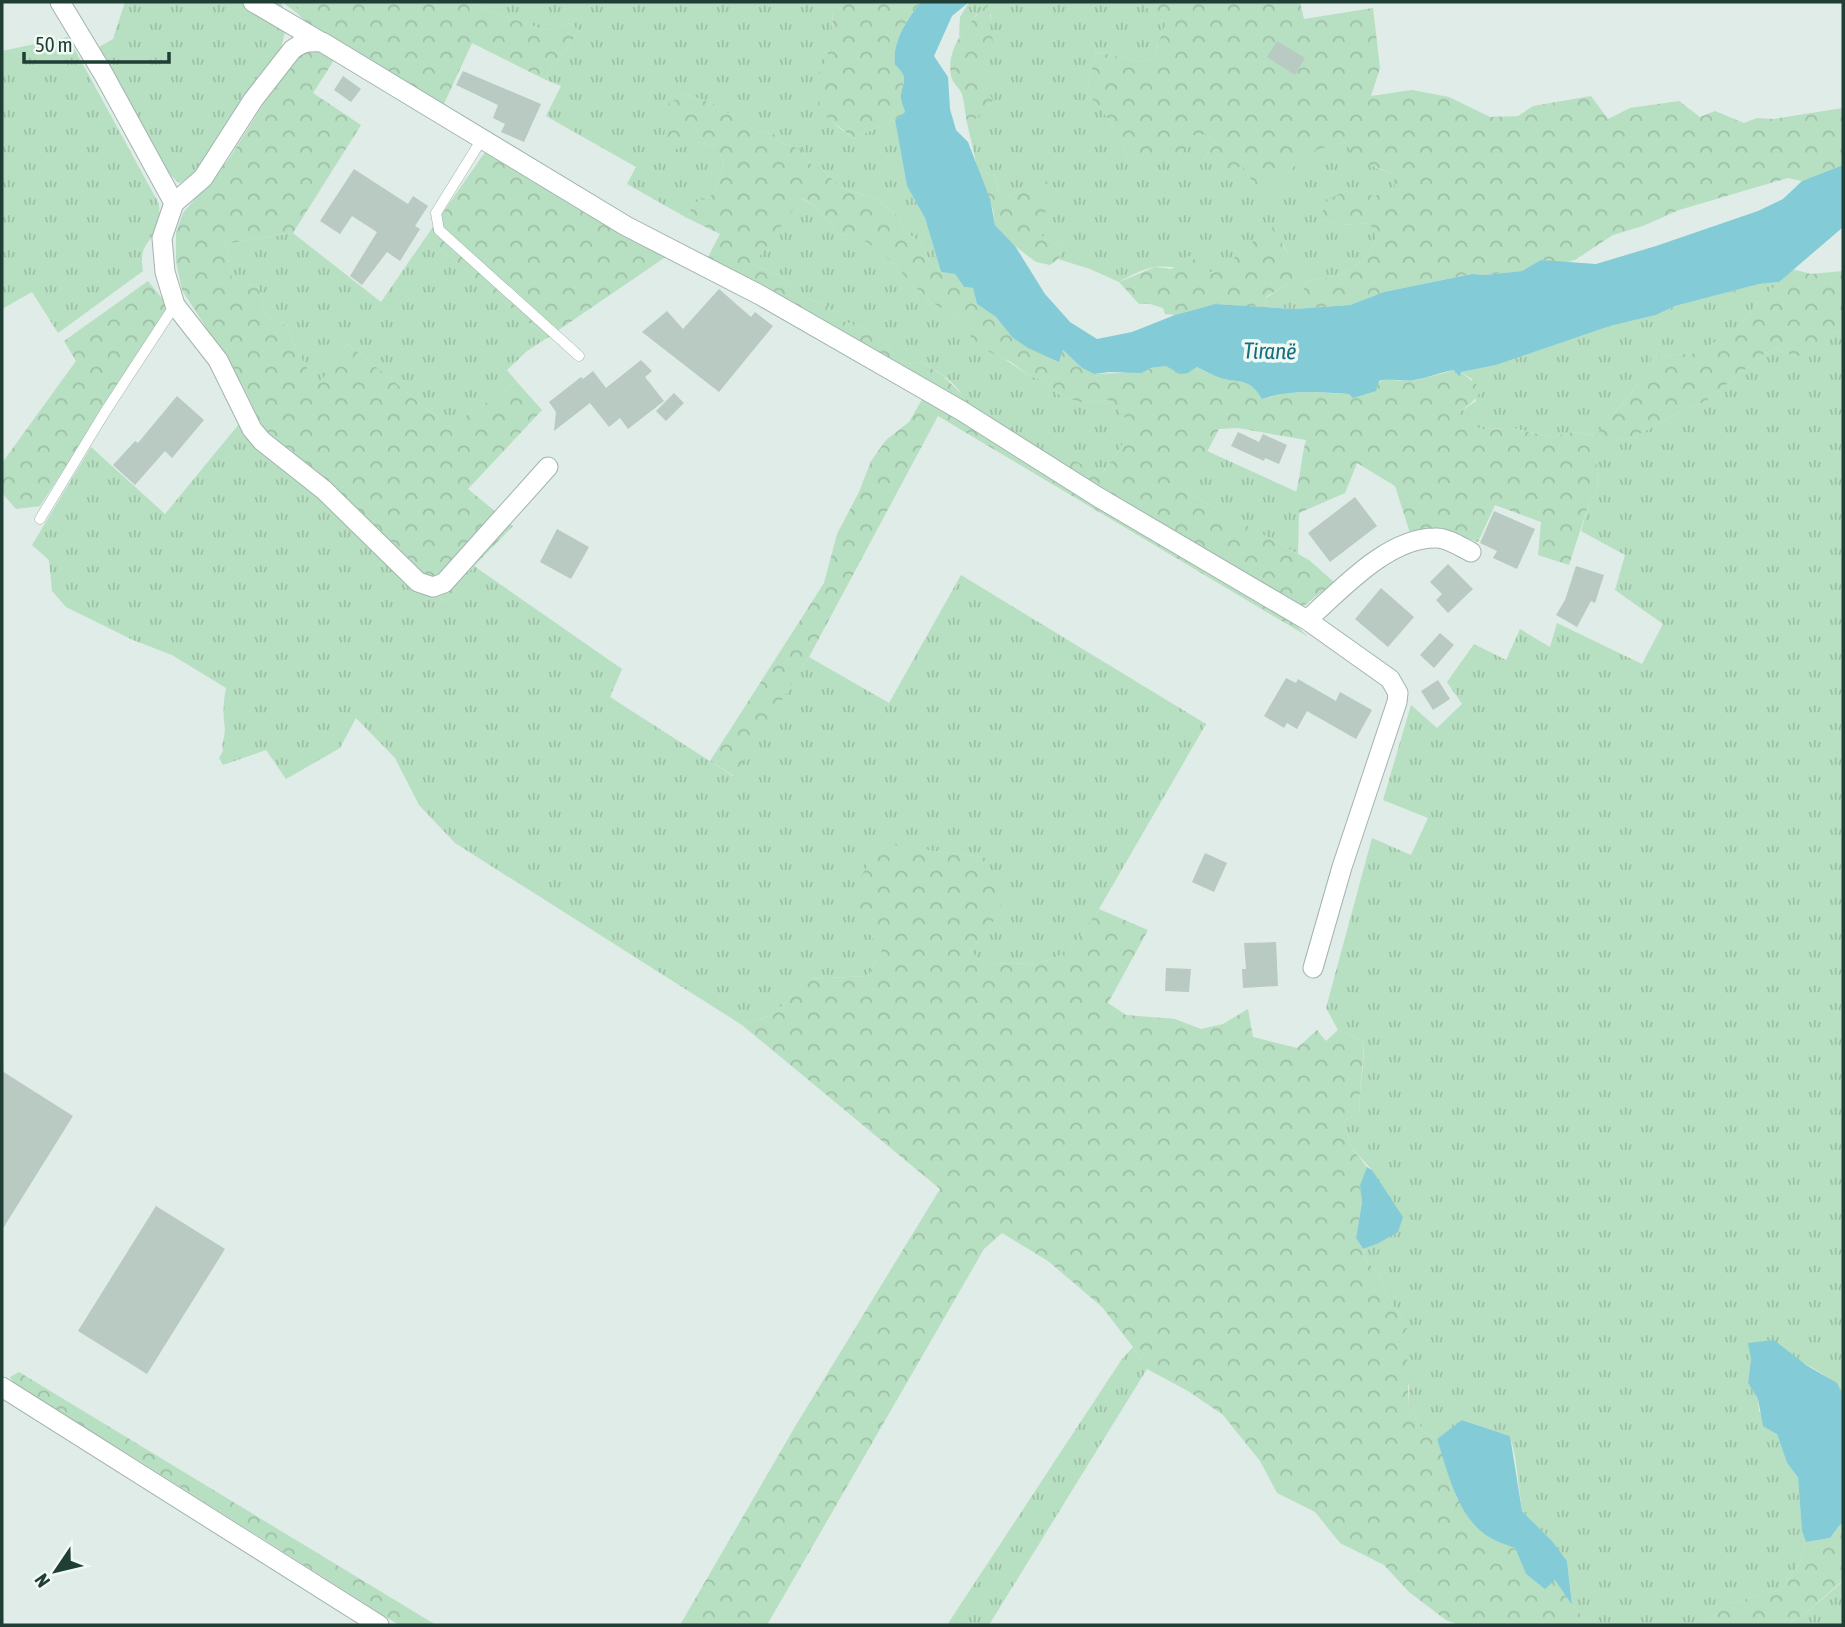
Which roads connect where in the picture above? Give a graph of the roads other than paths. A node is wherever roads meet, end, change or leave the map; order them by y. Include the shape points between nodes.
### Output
1 (60, 2) edge
2 (253, 2) edge
3 (322, 42) junction
4 (482, 139) junction
5 (174, 203) junction
6 (176, 305) junction
7 (579, 356) dead end
8 (548, 467) dead end
9 (40, 519) dead end
10 (1471, 552) dead end
11 (1307, 620) junction
12 (1313, 968) dead end
13 (2, 1387) edge
14 (379, 1625) edge

1 - 5 street
2 - 3 street
3 - 4 street
3 - 5 street via 308,41 292,50 202,178
4 - 7 lane via 436,213 439,230
4 - 11 street via 626,226 760,295 962,411
5 - 6 street via 162,252
6 - 8 street via 218,360 257,435 324,490 418,582 433,587 444,583
6 - 9 lane
10 - 11 street via 1437,537 1405,544 1367,566
11 - 12 street via 1390,679 1398,693
13 - 14 street

